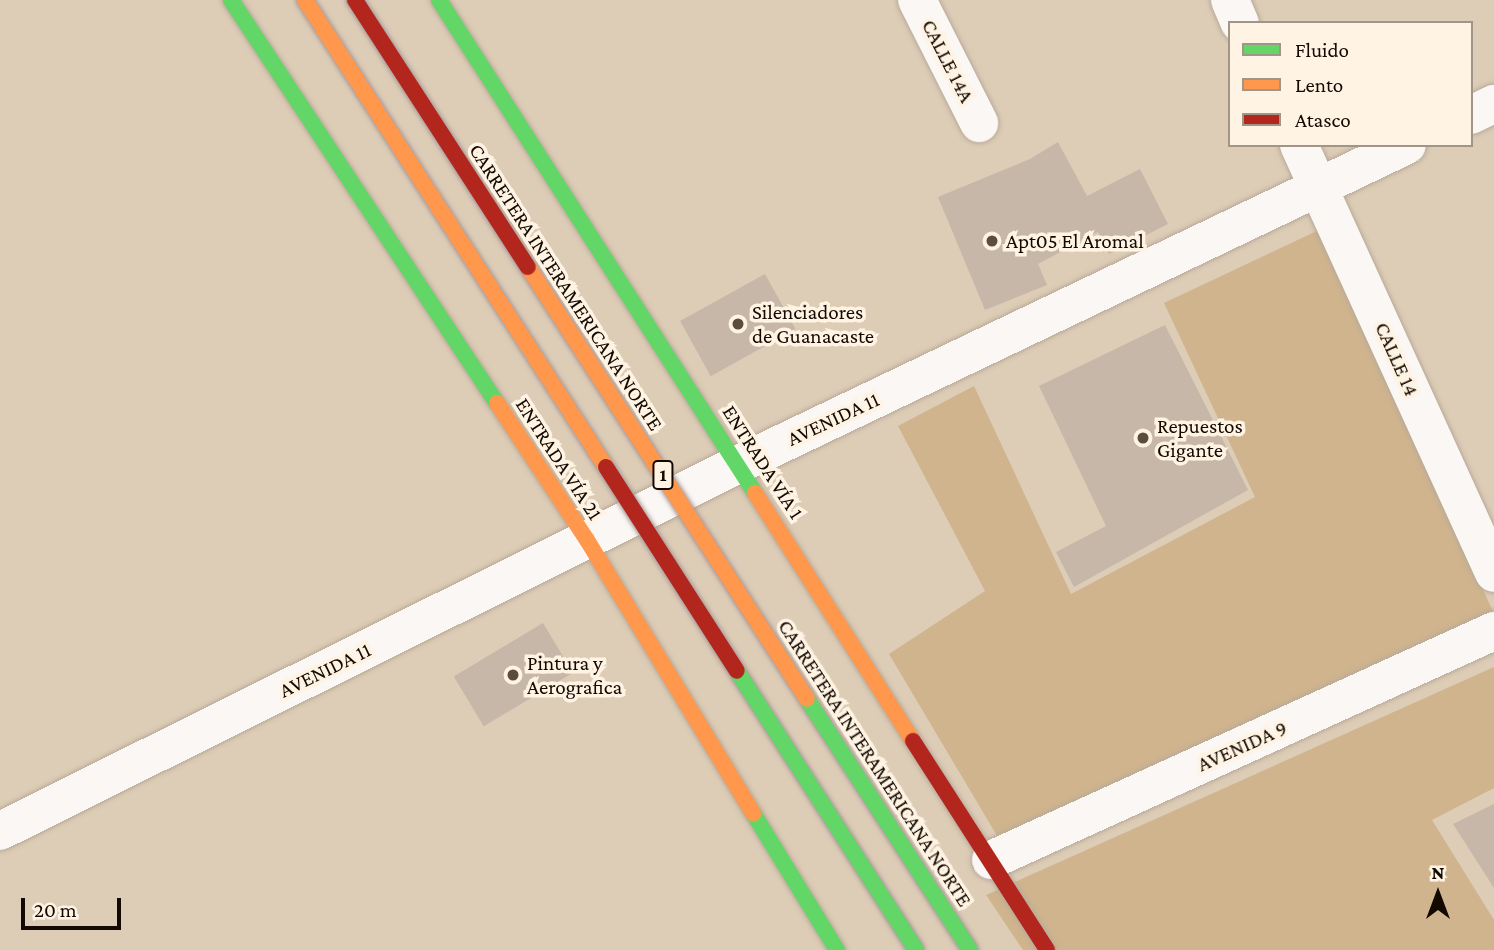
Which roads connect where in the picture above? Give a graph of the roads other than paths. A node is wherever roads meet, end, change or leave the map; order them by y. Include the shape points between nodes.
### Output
1 (231, 0) edge
2 (305, 0) edge
3 (355, 0) edge
4 (439, 0) edge
5 (917, 0) edge
6 (1230, 0) edge
7 (1239, 21) edge
8 (1494, 104) edge
9 (1473, 114) edge
10 (979, 123) dead end
11 (1300, 147) edge
12 (1403, 147) edge
13 (1319, 187) junction
14 (739, 464) junction
15 (587, 540) junction
16 (1494, 573) edge
17 (1494, 631) edge
18 (0, 831) edge
19 (991, 860) junction
20 (827, 947) edge
21 (916, 950) edge
22 (971, 950) edge
23 (1047, 950) edge

1 - 15 main road, ENTRADA VÍA 21
2 - 21 main road, 1, bridge
3 - 22 main road, CARRETERA INTERAMERICANA NORTE / 1, bridge
4 - 14 main road, ENTRADA VÍA 1
5 - 10 street, CALLE 14A
6 - 7 street
8 - 9 street
11 - 13 street, CALLE 14
12 - 13 street, AVENIDA 11
13 - 14 street, AVENIDA 11
13 - 16 street, CALLE 14
14 - 15 street, AVENIDA 11
14 - 19 main road, ENTRADA VÍA 1
15 - 18 street, AVENIDA 11
15 - 20 main road, ENTRADA VÍA 21
17 - 19 street, AVENIDA 9
19 - 23 main road, ENTRADA VÍA 1

